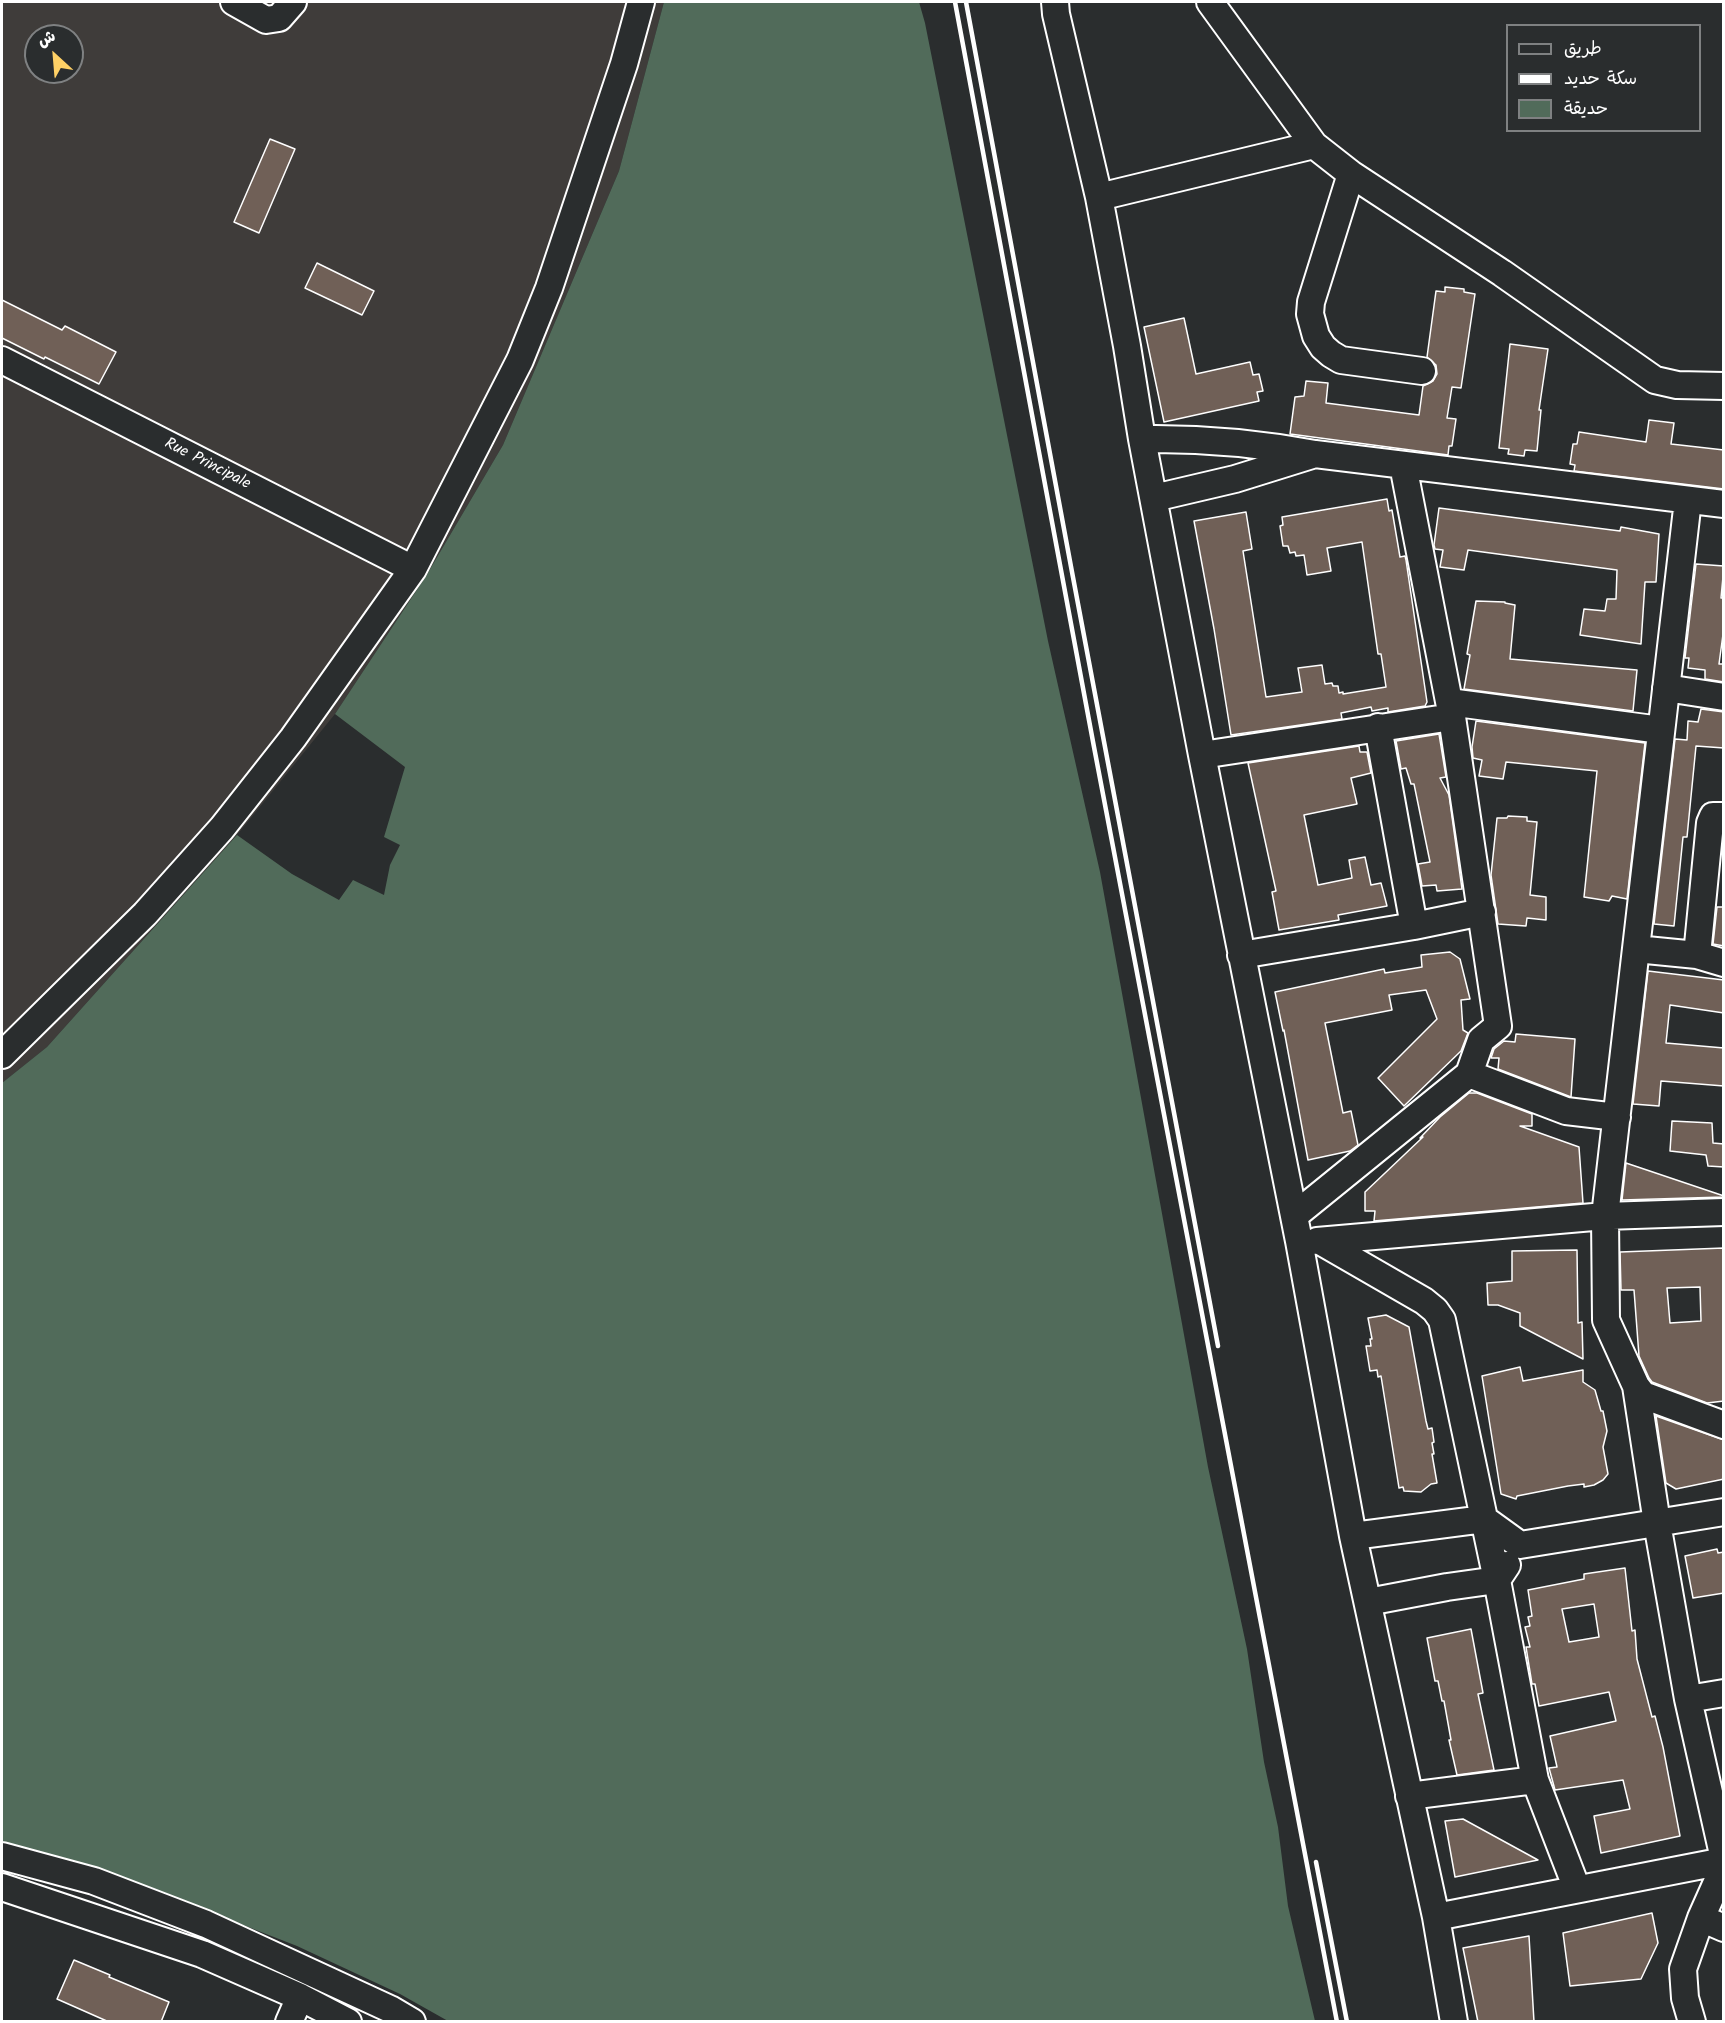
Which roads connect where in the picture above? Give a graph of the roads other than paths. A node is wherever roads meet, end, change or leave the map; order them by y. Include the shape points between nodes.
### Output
1 (234, 2) edge
2 (293, 2) edge
3 (641, 2) edge
4 (1055, 2) edge
5 (1210, 2) edge
6 (1314, 145) junction
7 (1351, 174) junction
8 (1099, 197) junction
9 (2, 360) edge
10 (1422, 371) dead end
11 (1724, 386) edge
12 (1142, 439) junction
13 (1315, 454) junction
14 (1403, 465) junction
15 (1154, 498) junction
16 (1688, 500) junction
17 (1724, 504) edge
18 (413, 569) junction
19 (1666, 688) junction
20 (1724, 697) edge
21 (1450, 710) junction
22 (1378, 727) junction
23 (1661, 730) junction
24 (1202, 755) junction
25 (1724, 816) edge
26 (1482, 912) junction
27 (1414, 926) junction
28 (1636, 949) junction
29 (1241, 955) junction
30 (1696, 955) junction
31 (1724, 963) edge
32 (12, 1029) edge
33 (2, 1055) edge
34 (1469, 1074) junction
35 (1617, 1117) junction
36 (1724, 1212) edge
37 (1294, 1216) junction
38 (1605, 1216) junction
39 (1309, 1241) junction
40 (1636, 1386) junction
41 (1724, 1425) edge
42 (1724, 1512) edge
43 (1484, 1519) junction
44 (1657, 1523) junction
45 (1353, 1536) junction
46 (1520, 1545) junction
47 (1497, 1580) junction
48 (1368, 1602) junction
49 (1724, 1693) edge
50 (1688, 1699) junction
51 (1535, 1780) junction
52 (1409, 1796) junction
53 (2, 1857) edge
54 (1722, 1869) edge
55 (2, 1887) edge
56 (1577, 1890) junction
57 (1436, 1917) junction
58 (1712, 1923) edge
59 (300, 1997) junction
60 (289, 2022) edge
61 (348, 2022) edge
62 (412, 2022) edge
63 (1454, 2022) edge
64 (1692, 2022) edge

1 - 2 street via 266,20 279,18
3 - 18 street via 549,288 482,436
4 - 8 street
5 - 6 street
6 - 7 street
6 - 8 street
7 - 10 street via 1311,302 1312,325 1323,347 1341,360
7 - 11 street via 1655,380 1677,385
8 - 12 street
9 - 18 street, Rue Principale
12 - 13 street via 1229,441
12 - 15 street
13 - 14 street
13 - 15 street
14 - 16 street
14 - 21 street
15 - 24 street
16 - 17 street
16 - 19 street
18 - 32 street via 293,738 222,828 145,914
19 - 20 street
19 - 23 street
21 - 22 street
21 - 23 street
21 - 26 street
22 - 24 street
22 - 27 street
23 - 28 street
24 - 29 street
25 - 30 street via 1713,816 1710,823
26 - 27 street
26 - 34 street via 1498,1026 1481,1040
27 - 29 street
28 - 30 street
28 - 35 street
29 - 37 street
30 - 31 street
32 - 33 street
34 - 35 street via 1566,1111
34 - 37 street
35 - 38 street
36 - 38 street
37 - 39 street
38 - 39 street
38 - 40 street via 1606,1320
39 - 43 street via 1424,1300 1442,1320
39 - 45 street
40 - 41 street via 1643,1395
40 - 44 street
42 - 44 street
43 - 45 street
43 - 46 street
43 - 47 street
44 - 46 street
44 - 50 street
45 - 48 street
46 - 47 street
47 - 48 street
47 - 51 street
48 - 52 street
49 - 50 street
50 - 54 street
51 - 52 street
51 - 56 street
52 - 57 street
53 - 62 street via 94,1881 206,1924
54 - 56 street
54 - 58 street
55 - 59 street via 202,1954
56 - 57 street
57 - 63 street
58 - 64 street via 1683,1969
59 - 60 street
59 - 61 street

